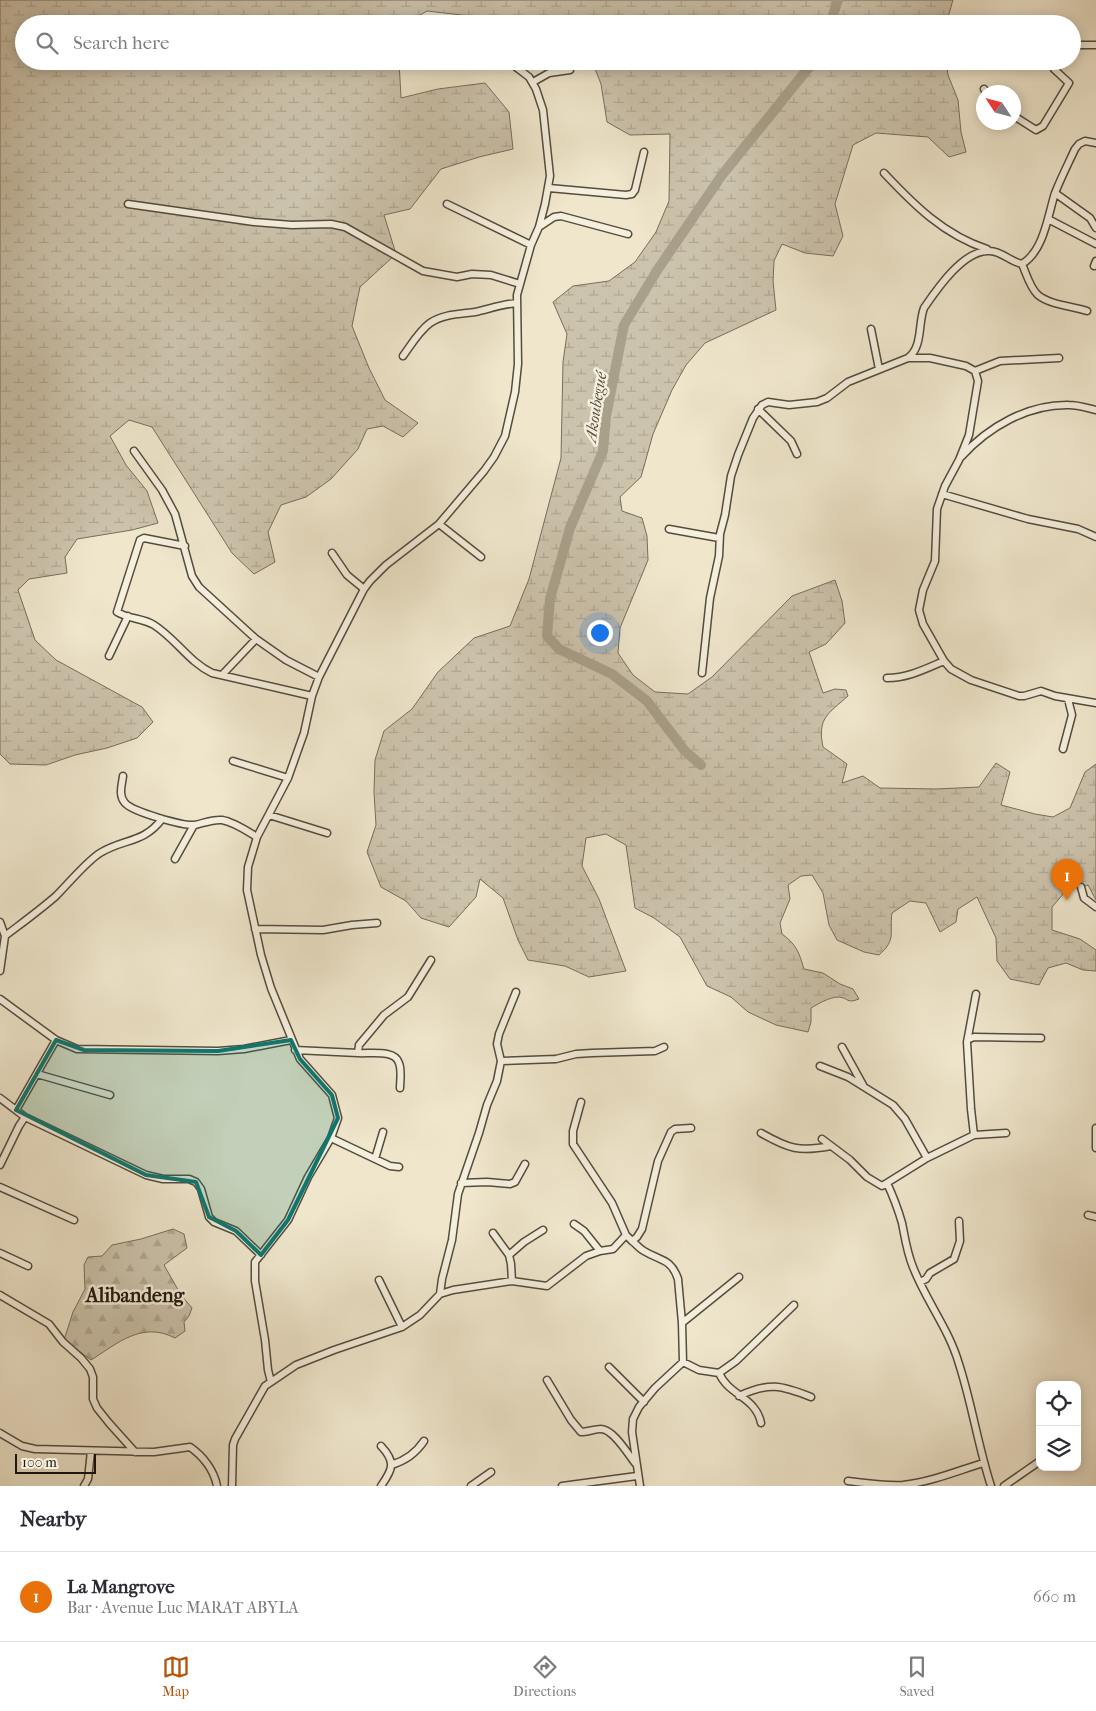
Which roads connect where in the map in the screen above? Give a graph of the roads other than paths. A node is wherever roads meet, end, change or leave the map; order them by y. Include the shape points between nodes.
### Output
1 (1081, 44) edge
2 (1096, 45) edge
3 (520, 70) edge
4 (570, 70) dead end
5 (1055, 70) edge
6 (533, 82) junction
7 (1021, 120) edge
8 (1096, 143) edge
9 (644, 152) dead end
10 (884, 173) dead end
11 (549, 188) junction
12 (1055, 193) junction
13 (128, 204) dead end
14 (447, 204) dead end
15 (1048, 219) junction
16 (539, 227) junction
17 (1096, 228) edge
18 (628, 234) dead end
19 (1096, 244) edge
20 (530, 245) junction
21 (991, 251) junction
22 (1022, 264) junction
23 (520, 284) junction
24 (517, 303) junction
25 (1087, 311) dead end
26 (871, 329) dead end
27 (917, 347) junction
28 (403, 356) dead end
29 (924, 357) junction
30 (908, 358) junction
31 (1059, 358) dead end
32 (879, 369) junction
33 (975, 371) junction
34 (758, 409) junction
35 (1096, 410) edge
36 (969, 435) junction
37 (977, 442) junction
38 (134, 451) dead end
39 (797, 454) dead end
40 (959, 460) junction
41 (942, 494) junction
42 (439, 524) junction
43 (669, 529) dead end
44 (1096, 537) edge
45 (719, 538) junction
46 (184, 546) junction
47 (332, 554) dead end
48 (482, 557) dead end
49 (364, 589) junction
50 (128, 616) junction
51 (256, 640) junction
52 (109, 656) dead end
53 (944, 661) junction
54 (702, 673) dead end
55 (222, 675) junction
56 (319, 677) junction
57 (887, 678) dead end
58 (312, 696) junction
59 (1068, 699) junction
60 (1096, 703) edge
61 (1063, 748) dead end
62 (233, 761) dead end
63 (124, 776) dead end
64 (288, 778) junction
65 (269, 815) junction
66 (162, 819) junction
67 (194, 825) junction
68 (327, 833) dead end
69 (257, 838) junction
70 (174, 859) dead end
71 (1081, 887) dead end
72 (1096, 907) edge
73 (0, 922) edge
74 (377, 923) dead end
75 (255, 929) junction
76 (5, 936) junction
77 (430, 960) dead end
78 (0, 971) edge
79 (516, 992) dead end
80 (976, 994) dead end
81 (0, 999) edge
82 (1041, 1038) dead end
83 (969, 1039) junction
84 (56, 1040) junction
85 (291, 1040) junction
86 (664, 1047) dead end
87 (842, 1047) dead end
88 (295, 1050) junction
89 (358, 1053) junction
90 (501, 1061) junction
91 (820, 1066) dead end
92 (37, 1074) junction
93 (864, 1086) junction
94 (400, 1088) dead end
95 (110, 1095) dead end
96 (0, 1098) edge
97 (581, 1102) dead end
98 (16, 1110) junction
99 (25, 1117) junction
100 (691, 1128) dead end
101 (1096, 1128) edge
102 (383, 1132) dead end
103 (1006, 1132) dead end
104 (761, 1133) dead end
105 (974, 1135) junction
106 (331, 1138) junction
107 (822, 1139) dead end
108 (831, 1146) junction
109 (1096, 1148) edge
110 (927, 1158) junction
111 (375, 1159) junction
112 (525, 1164) dead end
113 (0, 1165) edge
114 (399, 1167) dead end
115 (462, 1183) junction
116 (887, 1183) junction
117 (0, 1187) edge
118 (1088, 1215) dead end
119 (1096, 1217) edge
120 (74, 1220) dead end
121 (959, 1221) dead end
122 (574, 1224) dead end
123 (543, 1230) dead end
124 (493, 1233) dead end
125 (626, 1235) junction
126 (632, 1241) junction
127 (600, 1251) junction
128 (0, 1253) edge
129 (262, 1255) junction
130 (509, 1255) junction
131 (28, 1266) dead end
132 (739, 1276) dead end
133 (379, 1280) dead end
134 (512, 1281) junction
135 (920, 1282) junction
136 (440, 1294) junction
137 (0, 1295) edge
138 (794, 1305) dead end
139 (682, 1323) junction
140 (402, 1327) junction
141 (683, 1362) junction
142 (609, 1368) dead end
143 (719, 1373) junction
144 (547, 1380) dead end
145 (271, 1382) junction
146 (739, 1396) junction
147 (811, 1397) dead end
148 (644, 1402) junction
149 (761, 1423) dead end
150 (0, 1433) edge
151 (424, 1441) dead end
152 (381, 1446) dead end
153 (91, 1451) junction
154 (135, 1452) junction
155 (983, 1463) junction
156 (635, 1464) junction
157 (1036, 1464) edge
158 (391, 1465) junction
159 (491, 1472) dead end
160 (637, 1476) junction
161 (848, 1481) dead end
162 (84, 1486) edge
163 (217, 1486) edge
164 (232, 1486) edge
165 (381, 1486) edge
166 (471, 1486) edge
167 (562, 1486) edge
168 (640, 1486) edge
169 (991, 1486) edge
170 (1004, 1486) edge

1 - 2 street
3 - 6 street
4 - 6 street via 549,73
5 - 7 street via 1068,84 1043,126 1036,130
6 - 11 street via 543,110
8 - 12 street via 1085,141 1079,144
9 - 11 street via 632,194
10 - 21 street via 932,220 956,237
11 - 16 street
12 - 15 street
12 - 17 street via 1090,218
13 - 23 street via 254,222 331,224 345,228 422,271 457,277 491,275
14 - 20 street
15 - 19 street
15 - 22 street via 1042,237
16 - 18 street via 561,216
16 - 20 street
20 - 23 street
21 - 22 street
21 - 27 street via 974,254 964,261 937,290 922,313
22 - 25 street via 1038,294
23 - 24 street
24 - 28 street via 432,322
24 - 42 street via 518,364 505,436 494,458
26 - 32 street
27 - 29 street
27 - 30 street
29 - 30 street
29 - 33 street
30 - 32 street
31 - 33 street via 1000,361
32 - 34 street via 848,382 817,402 788,405 768,402
33 - 36 street via 978,381
34 - 39 street via 791,441
34 - 45 street via 731,476
35 - 37 street via 1072,405 1042,408 1004,421
36 - 37 street
36 - 40 street
37 - 40 street
38 - 46 street via 170,504
40 - 41 street
41 - 44 street via 1028,519 1078,529
41 - 53 street via 937,509 935,561 919,610 923,624
42 - 48 street
42 - 49 street via 397,556
43 - 45 street
45 - 54 street
46 - 50 street via 144,538 140,540 117,609 117,612
46 - 51 street via 192,576 199,587
47 - 49 street
49 - 56 street
50 - 52 street
50 - 55 street via 154,625 203,669
51 - 55 street
51 - 56 street
53 - 57 street via 909,676
53 - 59 street via 960,675 1019,696 1040,690
55 - 58 street
56 - 58 street
58 - 64 street
59 - 60 street
59 - 61 street via 1072,715
62 - 64 street
63 - 66 street via 121,793 125,803
64 - 65 street
65 - 68 street
65 - 69 street
66 - 67 street
66 - 76 street via 147,835 127,840 99,854 53,898
67 - 69 street via 222,820
67 - 70 street
69 - 75 street via 246,879
71 - 72 street via 1084,898
73 - 76 street
74 - 75 street via 323,930
75 - 85 street via 271,988
76 - 78 street
77 - 89 street via 408,997 384,1015 359,1045
79 - 90 street via 499,1034 497,1044
80 - 83 street
81 - 84 street
82 - 83 street
83 - 105 street via 968,1074
84 - 85 street via 77,1049 210,1051 244,1049
84 - 92 street
85 - 88 street
86 - 90 street via 646,1052
87 - 93 street
88 - 89 street
88 - 106 street via 332,1095 338,1118
89 - 94 street via 393,1056 399,1063
90 - 115 street
91 - 93 street
92 - 95 street
92 - 98 street
93 - 110 street via 899,1112
96 - 98 street
97 - 125 street via 573,1144 612,1203
98 - 99 street
99 - 113 street
99 - 129 street via 146,1175 163,1180 176,1178 196,1182 201,1188 209,1217 236,1231
100 - 126 street via 671,1132 658,1161 642,1229
101 - 109 street
102 - 111 street
103 - 105 street
104 - 108 street via 797,1149
105 - 110 street
106 - 111 street
106 - 129 street via 288,1220
107 - 108 street
108 - 116 street via 875,1182 882,1186
110 - 116 street
111 - 114 street
112 - 115 street via 515,1182 510,1184
115 - 136 street
116 - 135 street via 898,1210 913,1269
117 - 120 street
118 - 119 street
121 - 135 street via 960,1241 954,1259
122 - 127 street
123 - 130 street
124 - 130 street
125 - 126 street
125 - 127 street via 613,1249
126 - 139 street via 644,1251 662,1258 676,1272
127 - 134 street via 586,1256 547,1286
128 - 131 street
129 - 145 street via 255,1262 254,1271
130 - 134 street
132 - 139 street
133 - 140 street
134 - 136 street
135 - 155 street via 955,1350
136 - 140 street via 420,1315
137 - 154 street via 48,1324 81,1358 90,1369 97,1408
138 - 143 street via 736,1361
139 - 141 street
140 - 145 street via 296,1365
141 - 143 street via 700,1370
141 - 148 street
142 - 148 street
143 - 146 street via 722,1382
144 - 156 street via 581,1432 607,1430
145 - 164 street via 265,1386 235,1439
146 - 147 street via 771,1386
146 - 149 street via 752,1404
148 - 156 street via 633,1420
150 - 153 street via 28,1448
151 - 158 street via 411,1455
152 - 158 street via 390,1456
153 - 154 street
153 - 162 street via 88,1479
154 - 163 street via 190,1447 204,1459 216,1478
155 - 161 street via 903,1485
155 - 169 street
156 - 160 street
157 - 170 street
158 - 165 street
159 - 166 street
160 - 167 street
160 - 168 street

